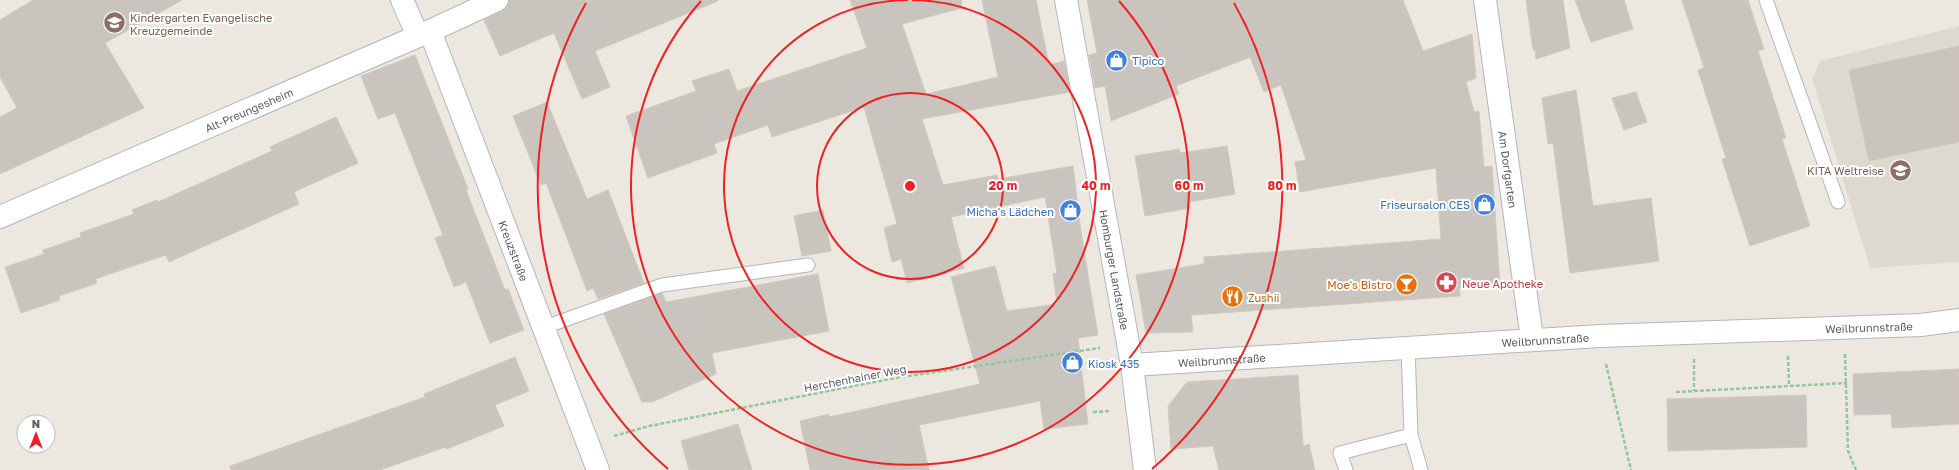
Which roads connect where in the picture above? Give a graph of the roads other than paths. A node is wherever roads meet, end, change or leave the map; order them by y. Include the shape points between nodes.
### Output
1 (402, 0) edge
2 (497, 0) edge
3 (1066, 0) edge
4 (1485, 0) edge
5 (1766, 0) edge
6 (424, 34) junction
7 (1838, 202) dead end
8 (0, 217) edge
9 (808, 265) dead end
10 (1959, 320) edge
11 (545, 328) junction
12 (1532, 339) junction
13 (1408, 347) junction
14 (1130, 354) junction
15 (1411, 435) junction
16 (596, 469) edge
17 (1146, 470) edge
18 (1346, 470) edge
19 (1421, 470) edge

1 - 6 street, Kreuzstraße
2 - 6 street, Alt-Preungesheim
3 - 14 street, Homburger Landstraße
4 - 12 street, Am Dorfgarten
5 - 7 lane
6 - 8 street, Alt-Preungesheim
6 - 11 street, Kreuzstraße
9 - 11 lane via 662,285
10 - 12 street, Weilbrunnstraße via 1921,325
11 - 16 street, Kreuzstraße
12 - 13 street, Weilbrunnstraße
13 - 14 street, Weilbrunnstraße
13 - 15 lane
14 - 17 street, Homburger Landstraße
15 - 18 lane via 1340,453
15 - 19 lane

